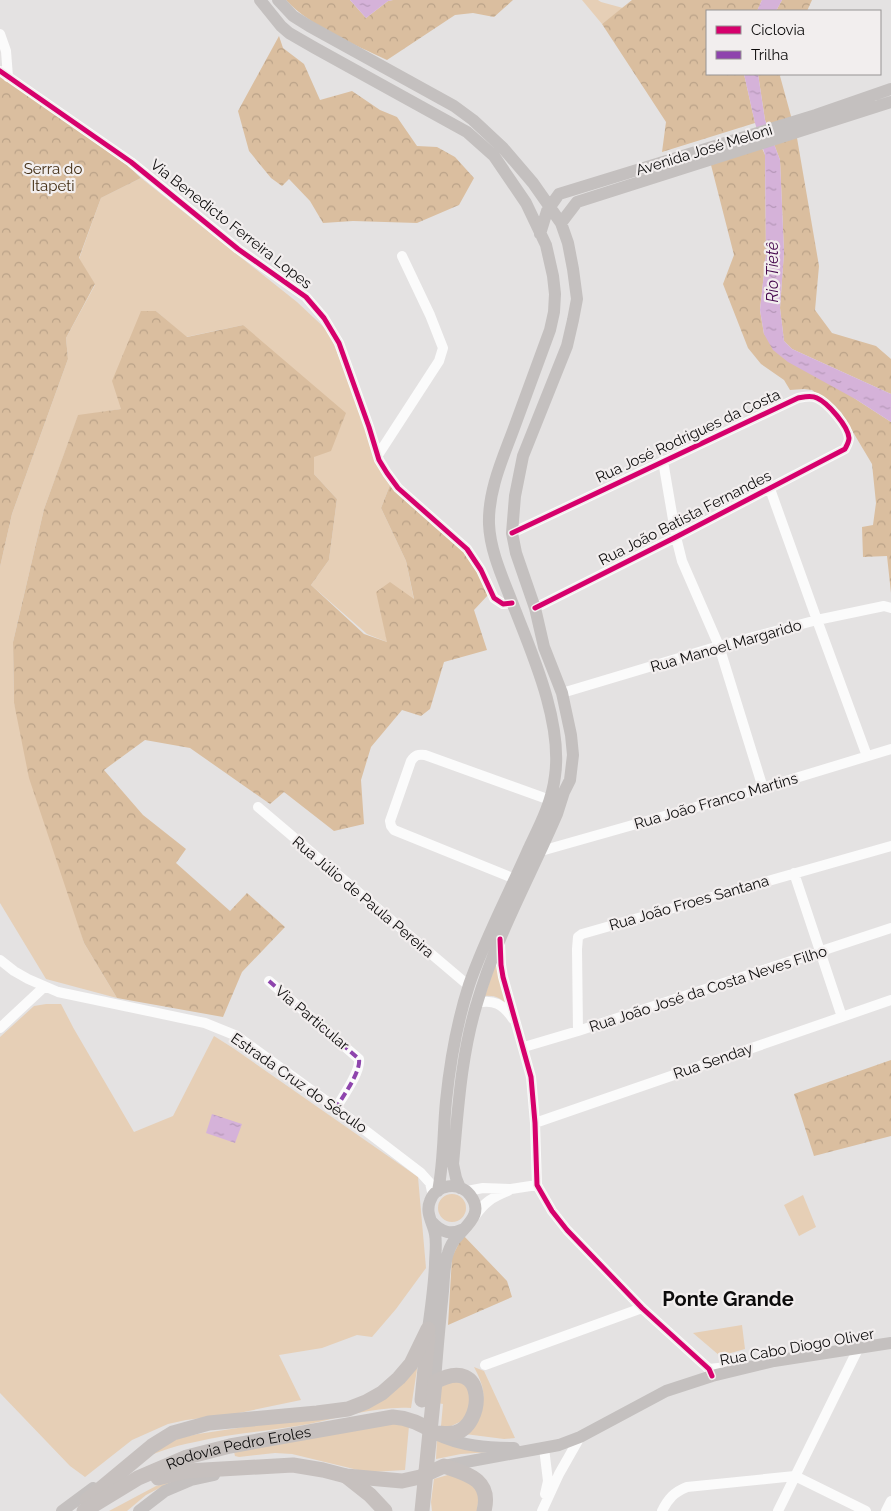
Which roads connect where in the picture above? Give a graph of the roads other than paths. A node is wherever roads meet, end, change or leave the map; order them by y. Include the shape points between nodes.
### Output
1 (260, 0) edge
2 (278, 0) edge
3 (0, 34) edge
4 (4, 74) edge
5 (891, 89) edge
6 (891, 102) edge
7 (816, 120) junction
8 (738, 144) junction
9 (550, 206) junction
10 (561, 222) junction
11 (540, 234) junction
12 (402, 256) dead end
13 (845, 448) joint
14 (378, 455) junction
15 (663, 461) junction
16 (770, 489) junction
17 (512, 533) junction
18 (676, 537) junction
19 (512, 603) junction
20 (535, 608) junction
21 (891, 608) edge
22 (817, 620) junction
23 (719, 646) junction
24 (562, 693) junction
25 (891, 749) edge
26 (867, 756) junction
27 (763, 788) junction
28 (550, 800) junction
29 (258, 807) dead end
30 (891, 846) edge
31 (541, 851) junction
32 (794, 873) junction
33 (516, 879) junction
34 (891, 928) edge
35 (500, 939) junction
36 (820, 952) junction
37 (0, 960) edge
38 (269, 981) dead end
39 (469, 986) junction
40 (44, 987) junction
41 (891, 1000) edge
42 (476, 1003) junction
43 (842, 1017) junction
44 (517, 1026) junction
45 (0, 1028) edge
46 (578, 1031) junction
47 (524, 1047) junction
48 (336, 1108) junction
49 (535, 1123) junction
50 (537, 1185) junction
51 (464, 1189) junction
52 (511, 1189) junction
53 (435, 1193) junction
54 (474, 1218) junction
55 (432, 1222) junction
56 (464, 1229) junction
57 (642, 1308) junction
58 (428, 1329) junction
59 (891, 1343) edge
60 (858, 1349) junction
61 (485, 1365) dead end
62 (710, 1372) junction
63 (435, 1382) junction
64 (434, 1432) junction
65 (580, 1437) junction
66 (152, 1446) junction
67 (230, 1446) junction
68 (544, 1448) junction
69 (252, 1467) junction
70 (442, 1467) junction
71 (323, 1470) junction
72 (346, 1476) junction
73 (795, 1476) junction
74 (891, 1501) edge
75 (62, 1511) edge
76 (74, 1511) edge
77 (84, 1511) edge
78 (94, 1511) edge
79 (138, 1511) edge
80 (385, 1511) edge
81 (411, 1511) edge
82 (422, 1511) edge
83 (484, 1511) edge
84 (540, 1511) edge
85 (662, 1511) edge
86 (778, 1511) edge
87 (866, 1511) edge
88 (886, 1511) edge

1 - 11 main road via 281,26 298,38 468,132 494,156 526,203
2 - 9 main road via 293,16 309,26 454,106 473,120 503,148
3 - 4 street via 6,51
4 - 14 street, Via Benedicto Ferreira Lopes via 131,162 238,249 314,305 339,343
5 - 7 main road, Avenida José Meloni
6 - 7 main road, Avenida José Meloni
7 - 8 main road, Avenida José Meloni
8 - 9 main road, Avenida José Meloni via 560,194
8 - 10 main road, Avenida José Meloni via 577,202
9 - 10 main road
9 - 11 main road
10 - 17 main road via 573,269 576,299 573,320 567,346 523,456
11 - 19 main road via 553,276 554,312 494,483 490,510 491,539
12 - 14 street via 443,348 440,361
13 - 15 street, Rua José Rodrigues da Costa via 848,434 832,410 812,396 798,398
13 - 16 street, Rua João Batista Fernandes
14 - 19 street, Via Benedicto Ferreira Lopes via 398,488 467,549 494,598 503,604
15 - 17 street, Rua José Rodrigues da Costa
15 - 18 street
16 - 18 street, Rua João Batista Fernandes
16 - 22 street
17 - 20 main road
18 - 20 street, Rua João Batista Fernandes
18 - 23 street via 682,561
19 - 28 main road via 549,707 556,750
20 - 24 main road via 544,647
21 - 22 street, Rua Manoel Margarido via 884,606
22 - 23 street, Rua Manoel Margarido
22 - 26 street
23 - 24 street, Rua Manoel Margarido
23 - 27 street
24 - 31 main road via 573,755 570,780
25 - 26 street, Rua João Franco Martins
26 - 27 street, Rua João Franco Martins
27 - 31 street, Rua João Franco Martins
28 - 33 main road
28 - 33 street via 425,755 418,754 411,761 390,821 394,830
29 - 39 street, Rua Júlio de Paula Pereira
30 - 32 street, Rua João Froes Santana
31 - 35 main road
32 - 36 street
32 - 46 street, Rua João Froes Santana via 580,935 577,949
33 - 39 main road via 493,925
34 - 36 street, Rua João José da Costa Neves Filho
35 - 42 main road
35 - 44 street via 503,978
36 - 43 street
36 - 46 street, Rua João José da Costa Neves Filho
37 - 40 street, Estrada Cruz do Século
38 - 48 street, Via Particular via 359,1059 358,1069
39 - 53 main road via 451,1063 442,1164
40 - 45 street
40 - 48 street, Estrada Cruz do Século via 219,1028 238,1036
41 - 43 street, Rua Senday
42 - 44 street via 491,1001 499,1004
42 - 51 main road via 463,1063 453,1164 456,1178
43 - 49 street, Rua Senday
44 - 47 street
46 - 47 street, Rua João José da Costa Neves Filho
47 - 49 street via 531,1077
48 - 53 street, Estrada Cruz do Século via 422,1173
49 - 50 street
50 - 52 street
50 - 57 street via 567,1230
51 - 52 street
51 - 53 main road via 448,1186
51 - 54 main road via 475,1204
52 - 54 street via 489,1200
53 - 55 main road via 428,1209
54 - 56 main road
55 - 56 main road via 443,1232
55 - 58 main road via 436,1250
56 - 63 main road via 447,1255
57 - 61 street
57 - 62 street
58 - 66 highway via 399,1378 366,1402 348,1409 317,1414 209,1423 173,1433
58 - 81 highway
59 - 60 main road, Rua Cabo Diogo Oliver
60 - 62 main road, Rua Cabo Diogo Oliver
60 - 73 street
62 - 65 main road, Rua Cabo Diogo Oliver via 666,1391
63 - 64 highway via 452,1375 464,1376 474,1386 477,1403 468,1424 462,1429 455,1433
63 - 82 highway
64 - 67 highway, Rodovia Pedro Eroles via 424,1425 393,1417
64 - 68 main road via 456,1442 478,1446
65 - 68 main road, Rua Cabo Diogo Oliver
65 - 84 street
66 - 75 main road via 116,1467
66 - 76 highway
67 - 71 highway via 228,1457 233,1460 294,1459
67 - 77 highway, Rodovia Pedro Eroles via 187,1457 138,1478
68 - 70 main road
68 - 84 street via 548,1481
69 - 71 highway, Rodovia Pedro Eroles via 293,1465
69 - 78 highway, Rodovia Pedro Eroles via 162,1476 131,1489
69 - 79 main road via 178,1485
70 - 72 highway, Rodovia Pedro Eroles via 402,1481
70 - 83 highway via 476,1478 485,1492
71 - 72 highway, Rodovia Pedro Eroles
72 - 80 highway
73 - 85 street via 687,1487 669,1498
73 - 86 street
73 - 87 street
74 - 88 street

